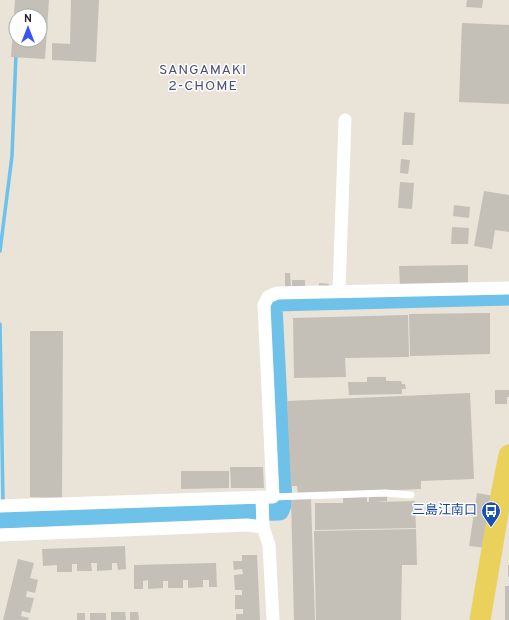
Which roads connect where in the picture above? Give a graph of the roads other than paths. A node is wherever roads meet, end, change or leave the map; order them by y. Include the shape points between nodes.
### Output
1 (345, 120) dead end
2 (509, 288) edge
3 (339, 292) junction
4 (509, 455) edge
5 (506, 490) edge
6 (411, 495) dead end
7 (268, 497) junction
8 (0, 506) edge
9 (263, 527) junction
10 (0, 534) edge
11 (273, 620) edge
12 (480, 620) edge

1 - 3 street
2 - 3 street
3 - 7 street via 277,293 268,297 264,305
4 - 5 main road
5 - 12 main road
6 - 7 lane via 384,493
7 - 8 street
7 - 9 street
9 - 10 street via 240,525
9 - 11 street via 269,545

